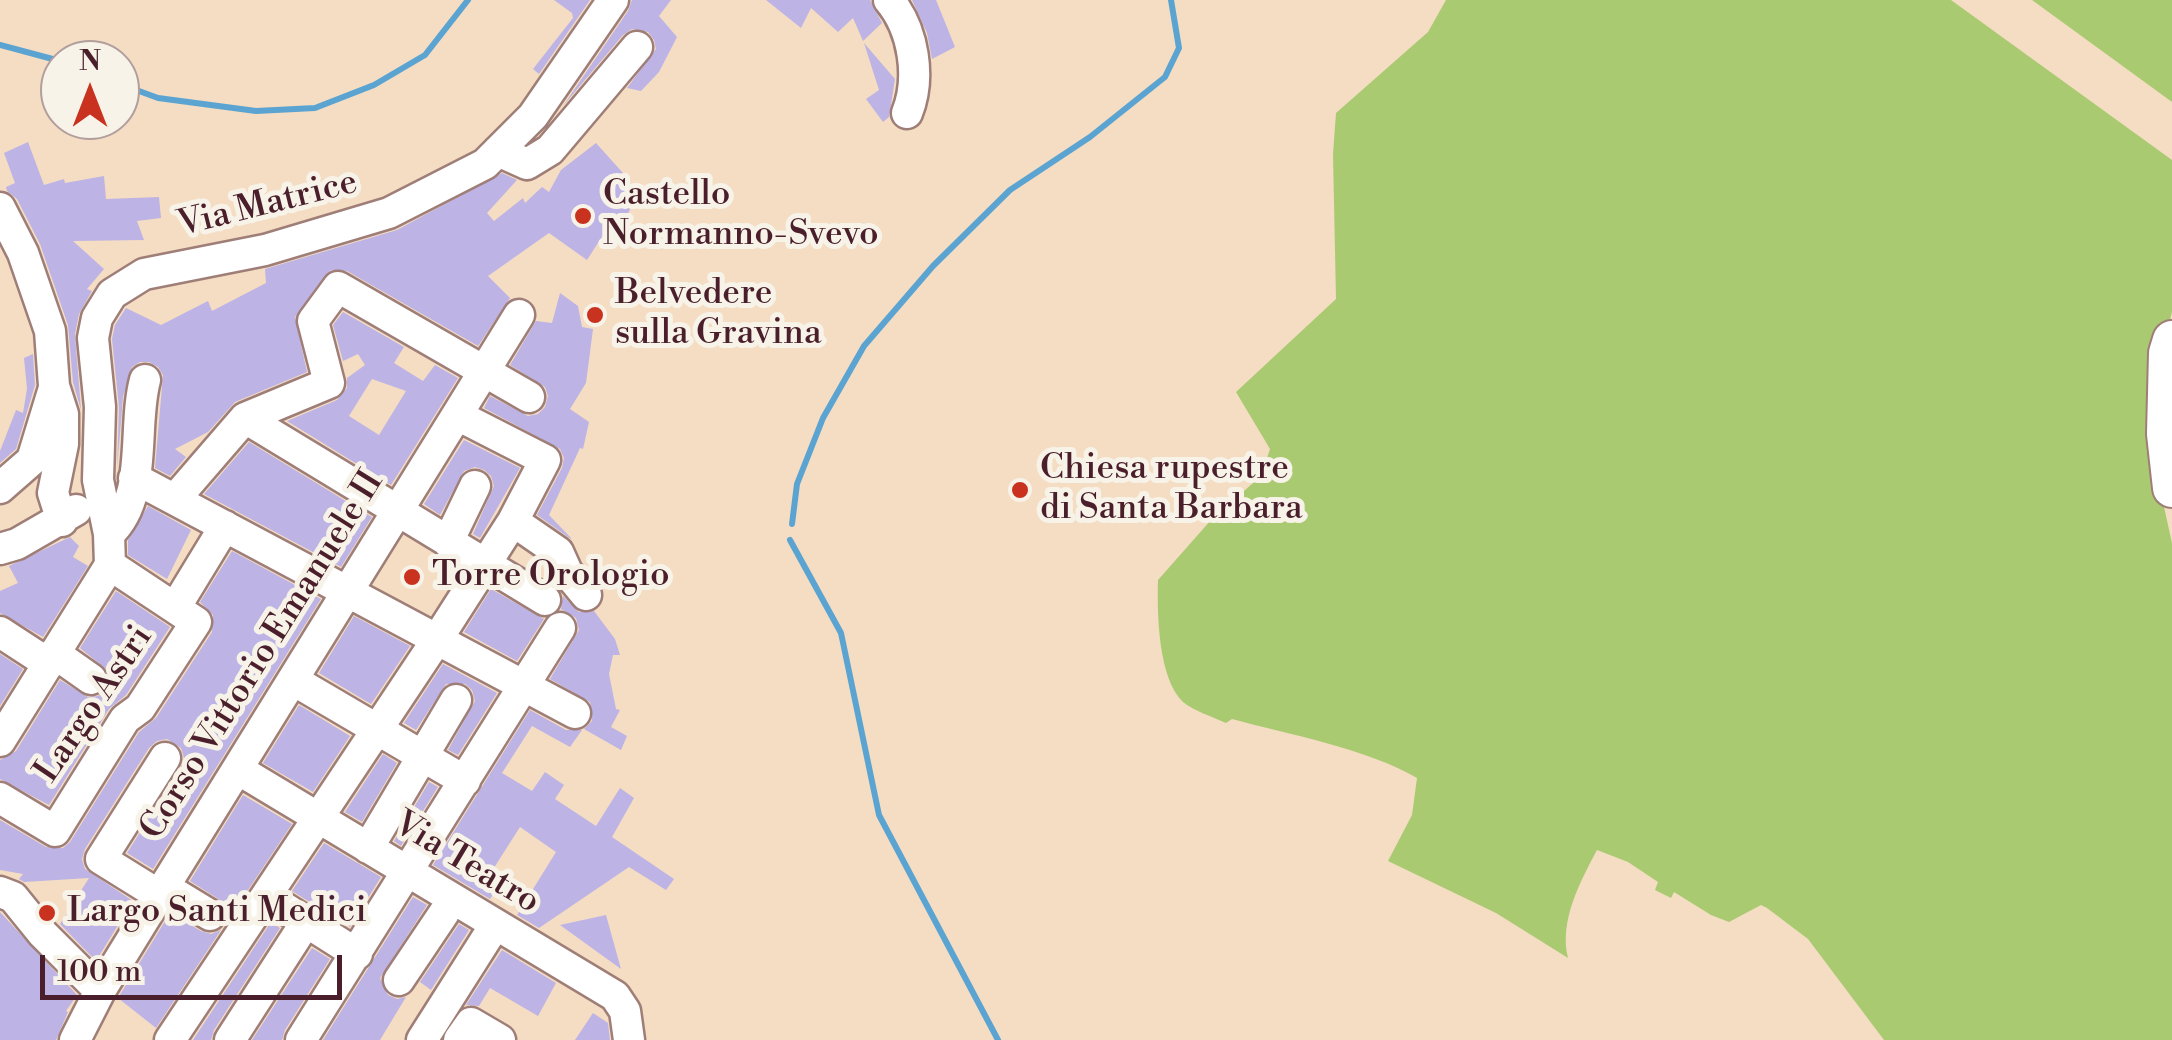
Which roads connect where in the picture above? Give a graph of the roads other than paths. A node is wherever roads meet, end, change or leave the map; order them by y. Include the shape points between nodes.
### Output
1 (613, 0) edge
2 (889, 0) edge
3 (637, 47) dead end
4 (908, 113) dead end
5 (498, 151) junction
6 (0, 208) edge
7 (519, 314) dead end
8 (2172, 340) edge
9 (485, 370) junction
10 (145, 380) dead end
11 (54, 386) junction
12 (529, 397) dead end
13 (457, 415) junction
14 (245, 418) junction
15 (134, 478) junction
16 (98, 480) junction
17 (476, 486) dead end
18 (0, 488) edge
19 (2172, 488) edge
20 (175, 499) junction
21 (398, 510) junction
22 (62, 520) junction
23 (512, 520) junction
24 (224, 526) junction
25 (448, 542) junction
26 (109, 548) junction
27 (0, 549) edge
28 (484, 564) junction
29 (346, 591) junction
30 (586, 594) dead end
31 (544, 600) dead end
32 (186, 615) junction
33 (560, 628) dead end
34 (0, 632) edge
35 (438, 638) junction
36 (51, 658) junction
37 (91, 678) dead end
38 (293, 680) junction
39 (525, 686) junction
40 (456, 700) dead end
41 (575, 714) dead end
42 (377, 729) junction
43 (0, 741) edge
44 (423, 756) junction
45 (165, 758) dead end
46 (239, 770) junction
47 (466, 781) junction
48 (0, 798) edge
49 (320, 819) junction
50 (368, 848) junction
51 (408, 872) junction
52 (161, 891) junction
53 (0, 892) edge
54 (267, 897) junction
55 (444, 913) dead end
56 (210, 916) dead end
57 (306, 922) junction
58 (495, 925) junction
59 (356, 954) junction
60 (399, 980) dead end
61 (100, 991) junction
62 (175, 1030) edge
63 (465, 1031) edge
64 (75, 1040) edge
65 (211, 1040) edge
66 (230, 1040) edge
67 (301, 1040) edge
68 (422, 1040) edge
69 (500, 1040) edge
70 (630, 1040) edge

1 - 5 street, Via Matrice via 533,116
2 - 4 street via 915,66
3 - 5 street via 550,150 527,164
5 - 16 street, Via Matrice via 486,164 389,213 264,250 144,274 112,294 92,338 100,407
6 - 11 street via 50,331
7 - 9 street, Corso Vittorio Emanuele II
8 - 19 main road via 2166,434
9 - 12 street
9 - 13 street, Corso Vittorio Emanuele II
9 - 14 street via 338,287 314,321 329,383
10 - 15 street
11 - 18 street via 32,460
11 - 22 street via 64,444 53,493
13 - 21 street, Corso Vittorio Emanuele II
13 - 23 street via 545,460
14 - 20 street
14 - 21 street
15 - 20 street
15 - 26 street
16 - 22 street via 84,504
16 - 26 street, Via Matrice
17 - 25 street
20 - 24 street
21 - 25 street
21 - 29 street, Corso Vittorio Emanuele II
22 - 27 street
23 - 28 street
23 - 30 street via 558,552
24 - 29 street
24 - 32 street, Largo Astri
25 - 28 street
26 - 32 street
26 - 36 street
28 - 31 street
28 - 35 street
29 - 35 street
29 - 38 street, Corso Vittorio Emanuele II
32 - 48 street, Largo Astri via 140,708 126,719 56,831
33 - 39 street
34 - 36 street
35 - 39 street
35 - 42 street
36 - 37 street
36 - 43 street
38 - 42 street
38 - 46 street, Corso Vittorio Emanuele II
39 - 41 street
39 - 47 street
40 - 44 street
42 - 44 street
42 - 49 street
44 - 47 street
44 - 50 street
45 - 52 street via 101,859
46 - 49 street, Via Teatro
46 - 52 street, Corso Vittorio Emanuele II
47 - 51 street
49 - 50 street, Via Teatro
49 - 54 street
50 - 51 street, Via Teatro
51 - 58 street, Via Teatro
51 - 59 street
52 - 56 street
52 - 61 street, Corso Vittorio Emanuele II
53 - 61 street via 13,897
54 - 57 street
54 - 62 street
55 - 60 street
57 - 59 street
57 - 66 street
58 - 68 street
58 - 70 street, Via Teatro via 615,996
59 - 67 street
61 - 64 street, Corso Vittorio Emanuele II
62 - 65 street
63 - 69 street

